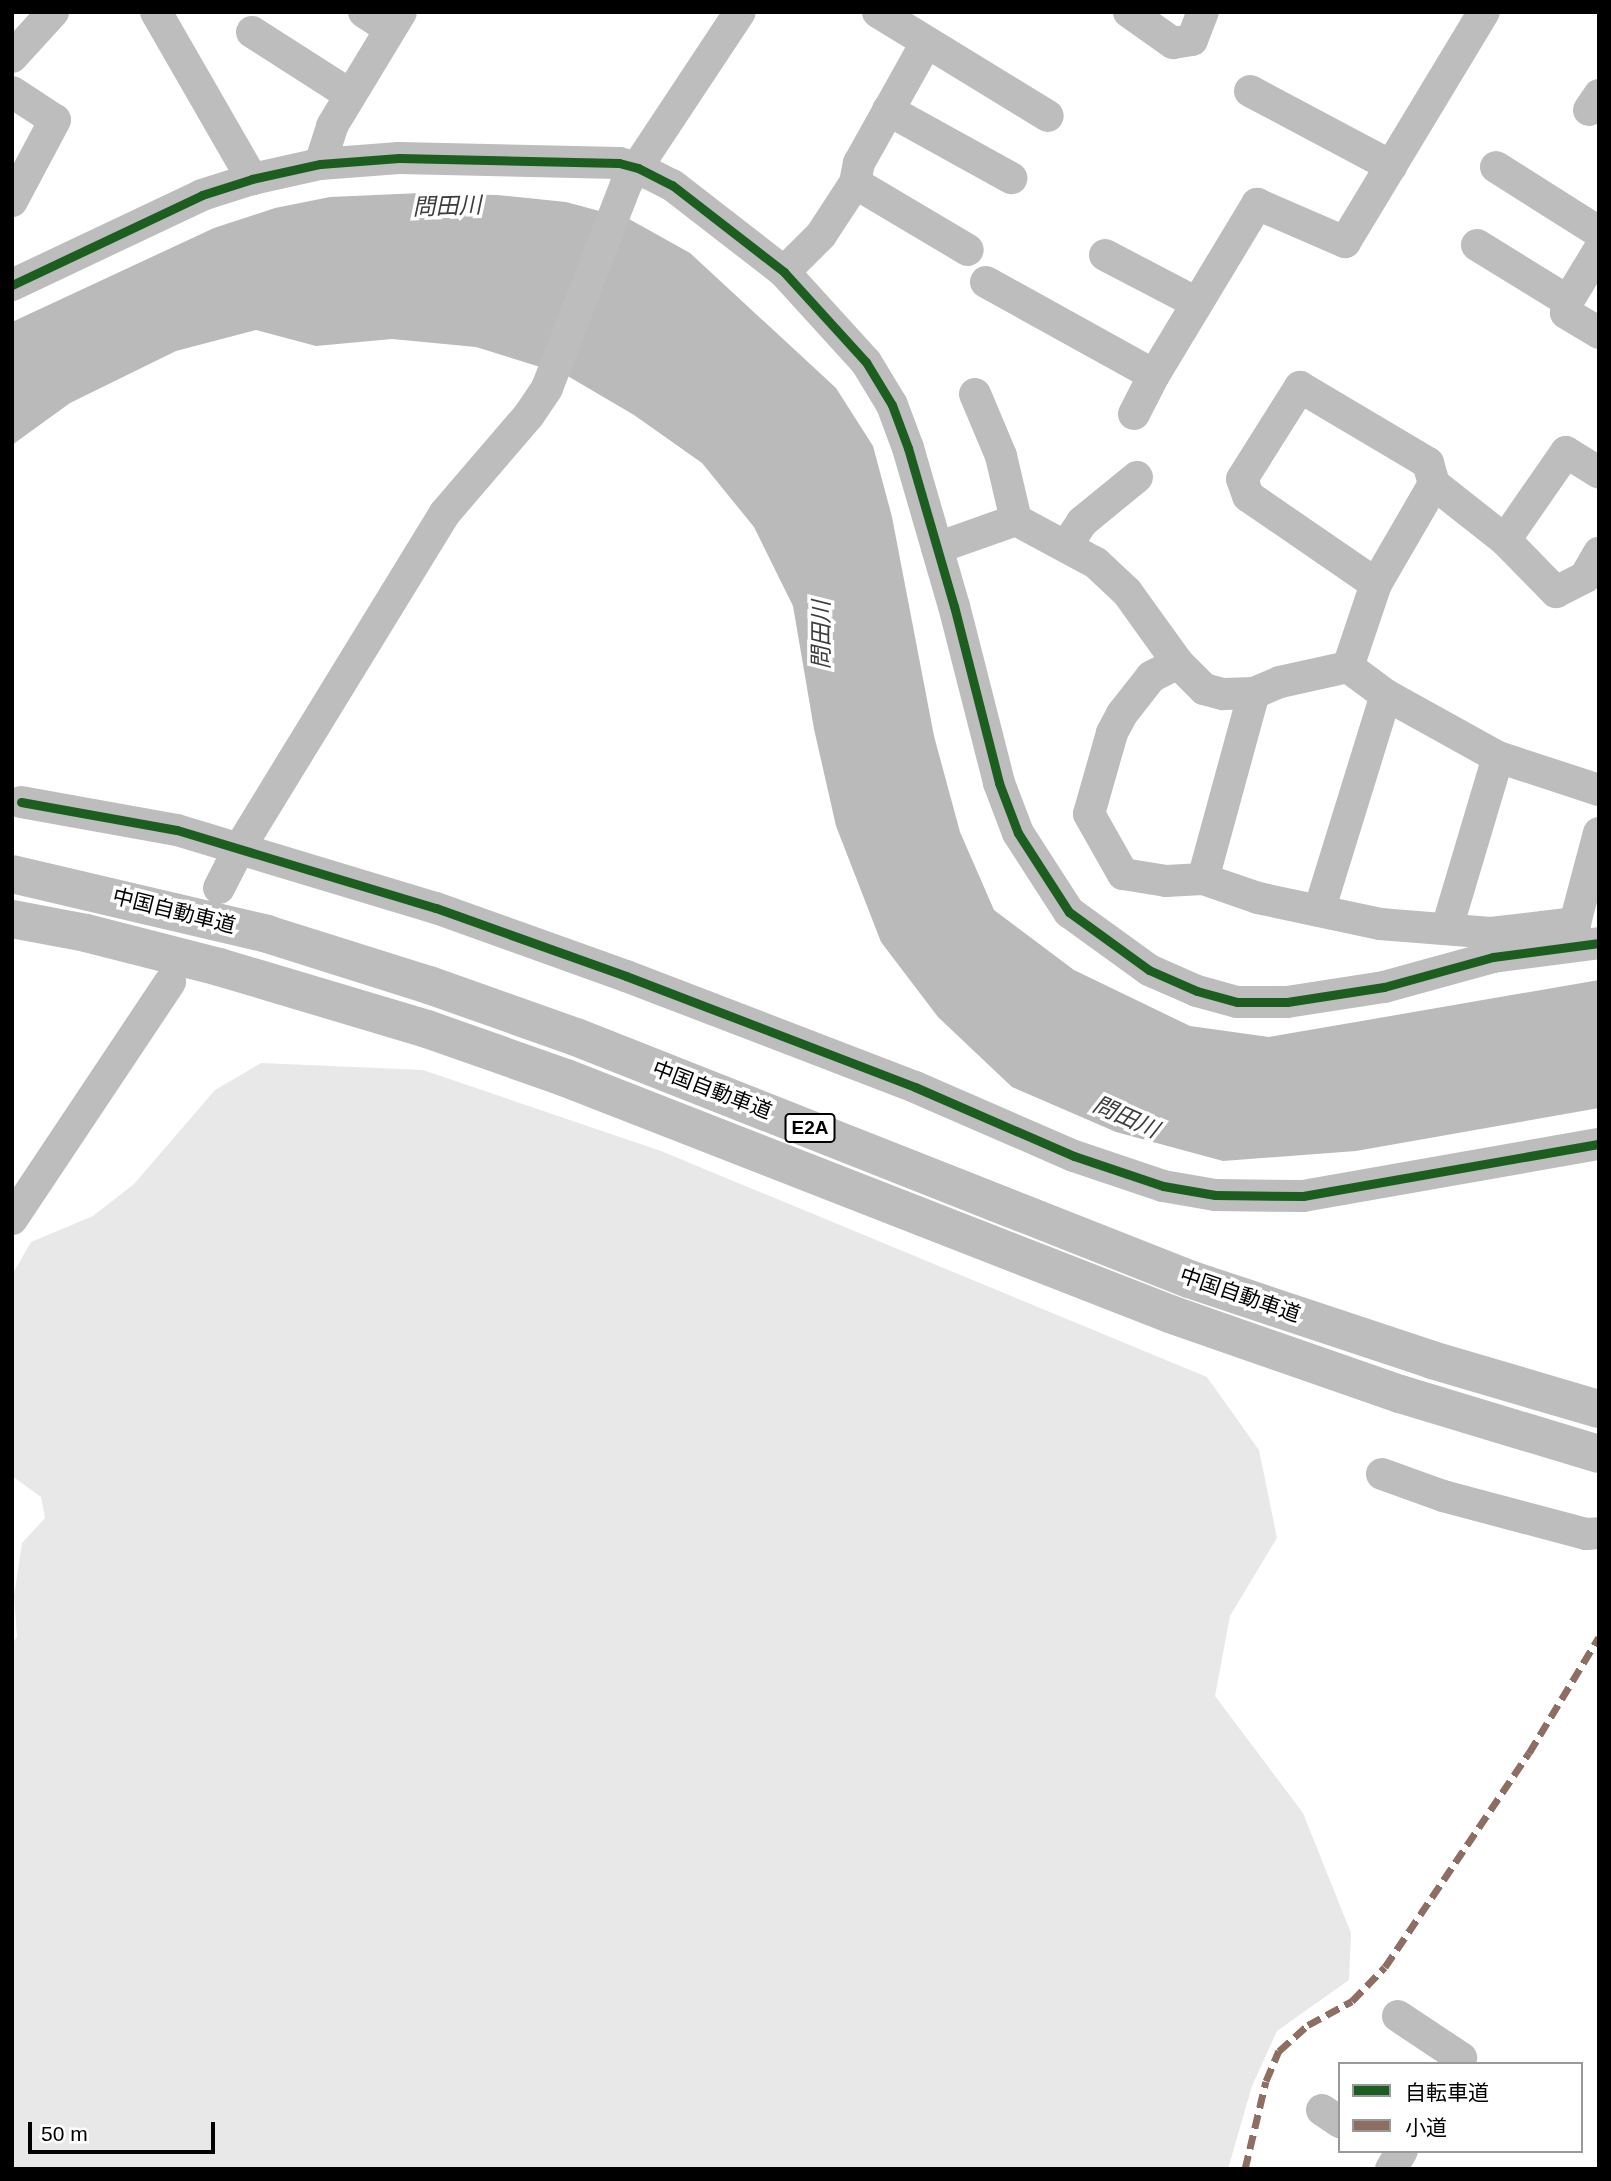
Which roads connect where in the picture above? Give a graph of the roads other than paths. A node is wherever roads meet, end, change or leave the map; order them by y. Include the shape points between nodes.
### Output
1 (52, 12) edge
2 (156, 12) edge
3 (740, 12) edge
4 (878, 12) edge
5 (1129, 12) edge
6 (1203, 12) edge
7 (1484, 12) edge
8 (385, 18) edge
9 (252, 32) dead end
10 (926, 43) junction
11 (12, 58) edge
12 (1250, 91) dead end
13 (12, 92) edge
14 (349, 94) junction
15 (888, 110) junction
16 (1048, 116) dead end
17 (320, 164) junction
18 (1391, 166) junction
19 (1496, 167) dead end
20 (632, 176) junction
21 (1011, 178) dead end
22 (252, 179) junction
23 (855, 183) junction
24 (12, 201) edge
25 (1599, 232) edge
26 (1477, 245) dead end
27 (968, 250) dead end
28 (1599, 250) edge
29 (1105, 254) dead end
30 (784, 272) junction
31 (16, 277) edge
32 (986, 282) dead end
33 (1568, 301) junction
34 (1197, 303) junction
35 (1599, 333) edge
36 (1154, 375) junction
37 (975, 394) dead end
38 (1134, 414) dead end
39 (1599, 473) edge
40 (1137, 477) dead end
41 (1434, 484) junction
42 (1016, 520) junction
43 (1505, 540) junction
44 (1066, 545) junction
45 (937, 548) junction
46 (1599, 552) edge
47 (1376, 584) junction
48 (1178, 663) junction
49 (1348, 667) junction
50 (1254, 693) junction
51 (1387, 695) junction
52 (1498, 757) junction
53 (1599, 790) edge
54 (21, 802) dead end
55 (1599, 833) edge
56 (239, 849) junction
57 (12, 874) edge
58 (1203, 879) junction
59 (219, 888) dead end
60 (1320, 911) junction
61 (12, 919) edge
62 (1447, 929) junction
63 (1599, 943) edge
64 (170, 982) dead end
65 (1599, 1144) edge
66 (12, 1219) edge
67 (1599, 1409) edge
68 (1599, 1454) edge
69 (1382, 1474) dead end
70 (1599, 1533) edge
71 (1398, 2016) dead end
72 (1464, 2053) edge

1 - 11 street
2 - 22 street
3 - 20 street
4 - 10 street
5 - 6 street via 1173,43 1192,40
7 - 18 street
8 - 14 street
9 - 14 street
10 - 15 street
10 - 16 street
12 - 18 street
13 - 24 street via 55,120
14 - 17 street
15 - 21 street
15 - 23 street via 859,163
17 - 20 street via 399,158 619,163
17 - 22 street
18 - 34 street via 1345,242 1257,204
19 - 25 street
20 - 30 street via 672,184
20 - 56 street via 547,388 445,513
22 - 31 street via 202,195
23 - 27 street
23 - 30 street via 821,235
26 - 33 street
28 - 33 street
29 - 34 street
30 - 45 street via 866,362 892,405
32 - 36 street
33 - 35 street via 1566,313
34 - 36 street
36 - 38 street
37 - 42 street via 1001,456
39 - 43 street via 1566,452
40 - 44 street via 1082,522
41 - 43 street
41 - 47 street
41 - 47 street via 1428,463 1300,387 1241,479 1248,496
42 - 44 street via 1040,536
42 - 45 street
43 - 46 street via 1556,592 1585,577
44 - 48 street via 1096,563 1127,592
45 - 63 street via 1017,833 1069,912 1149,970 1237,1002 1287,1002 1384,988 1493,957
47 - 49 street
48 - 50 street via 1204,689
48 - 58 street via 1151,677 1122,714 1112,733 1089,814 1123,874 1166,881
49 - 50 street via 1280,682
49 - 51 street
50 - 58 street
51 - 52 street
51 - 60 street
52 - 53 street
52 - 62 street
54 - 56 street via 177,830
55 - 62 street via 1575,923 1491,933
56 - 59 street
56 - 65 street via 436,908 626,976 915,1087 1074,1156 1163,1186 1215,1195 1303,1196
57 - 67 highway, 中国自動車道 / E2A via 267,934 429,985 601,1046 1189,1279 1432,1360
58 - 60 street via 1258,898
60 - 62 street via 1380,924
61 - 68 highway, 中国自動車道 / E2A via 219,967 427,1029 641,1107 1170,1314 1400,1394
64 - 66 street
69 - 70 street via 1443,1496 1587,1534
71 - 72 street

